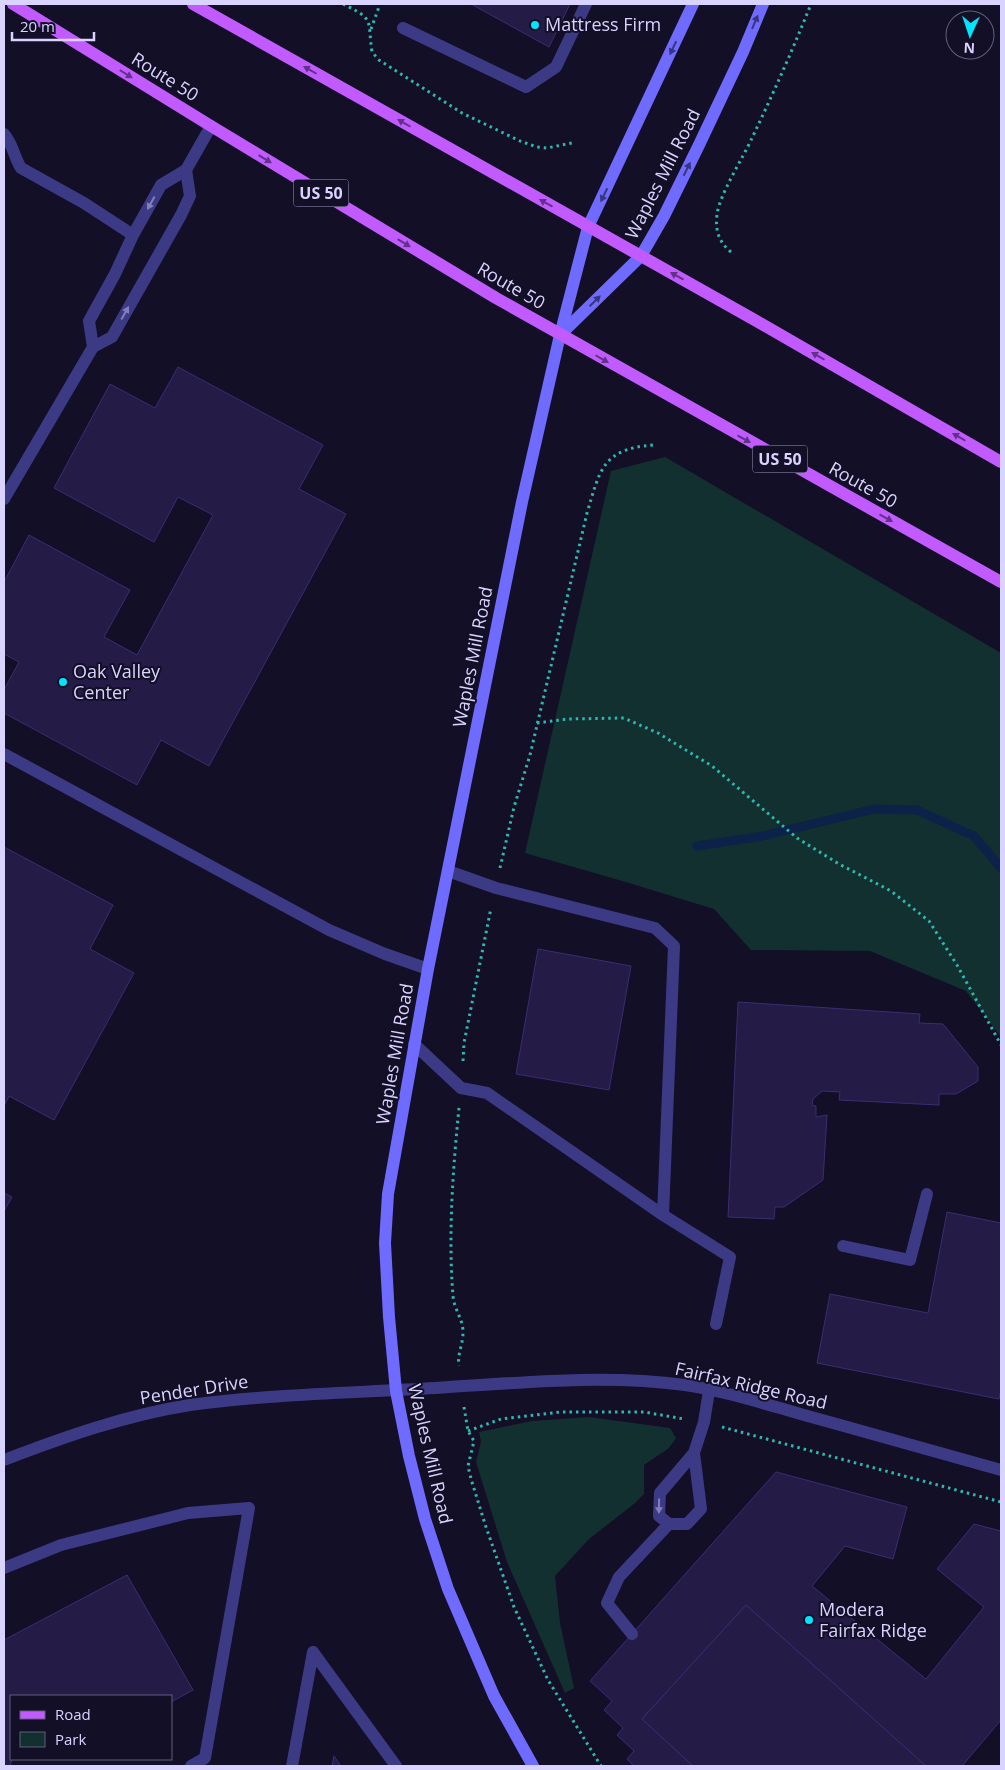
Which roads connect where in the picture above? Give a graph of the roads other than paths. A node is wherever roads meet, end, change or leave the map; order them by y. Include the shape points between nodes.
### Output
1 (13, 4) edge
2 (193, 4) edge
3 (586, 4) edge
4 (693, 4) edge
5 (763, 4) edge
6 (403, 28) dead end
7 (211, 126) junction
8 (4, 134) edge
9 (186, 170) junction
10 (588, 227) junction
11 (134, 235) junction
12 (641, 256) junction
13 (560, 335) junction
14 (93, 347) junction
15 (1001, 462) edge
16 (4, 500) edge
17 (1001, 582) edge
18 (4, 754) edge
19 (448, 871) junction
20 (428, 969) junction
21 (414, 1044) junction
22 (927, 1194) dead end
23 (663, 1216) junction
24 (843, 1246) dead end
25 (716, 1324) dead end
26 (709, 1390) junction
27 (396, 1391) junction
28 (694, 1453) junction
29 (4, 1460) edge
30 (1001, 1470) edge
31 (669, 1524) junction
32 (4, 1566) edge
33 (632, 1634) dead end
34 (204, 1762) edge
35 (191, 1766) edge
36 (292, 1766) edge
37 (396, 1766) edge
38 (533, 1766) edge

1 -> 7 main road, Route 50 / US 50
10 -> 2 main road
3 - 6 street via 556,67 526,87
4 -> 10 main road, Waples Mill Road
12 -> 5 main road, Waples Mill Road via 699,145
7 - 9 street
7 -> 13 main road, Route 50 / US 50
8 - 11 street via 21,168
9 -> 11 street via 161,185
14 -> 9 street via 112,337 181,215 190,196
10 - 12 main road
10 - 13 main road, Waples Mill Road
11 - 14 street via 89,321
13 -> 12 main road, Waples Mill Road
15 -> 12 main road
13 -> 17 main road, Route 50 / US 50
13 - 19 main road, Waples Mill Road via 522,502
14 - 16 street
18 - 20 street via 329,930
19 - 20 main road, Waples Mill Road
19 - 23 street via 496,888 655,928 674,946
20 - 21 main road, Waples Mill Road
21 - 23 street via 461,1088 488,1093
21 - 27 main road, Waples Mill Road via 388,1194 385,1243
22 - 24 street via 910,1260
23 - 25 street via 730,1257
26 - 27 street, Fairfax Ridge Road via 639,1380 590,1379
26 - 28 street via 704,1422
26 - 30 street, Fairfax Ridge Road
27 - 29 street, Pender Drive via 288,1395 187,1406 120,1421
27 - 38 main road, Waples Mill Road via 425,1519 448,1589 494,1696
28 -> 31 street via 660,1493 659,1516
28 - 31 street via 701,1509 687,1524
31 - 33 street via 619,1577 607,1603
32 - 34 street via 61,1544 188,1513 249,1508
34 - 35 street
36 - 37 street via 313,1652

